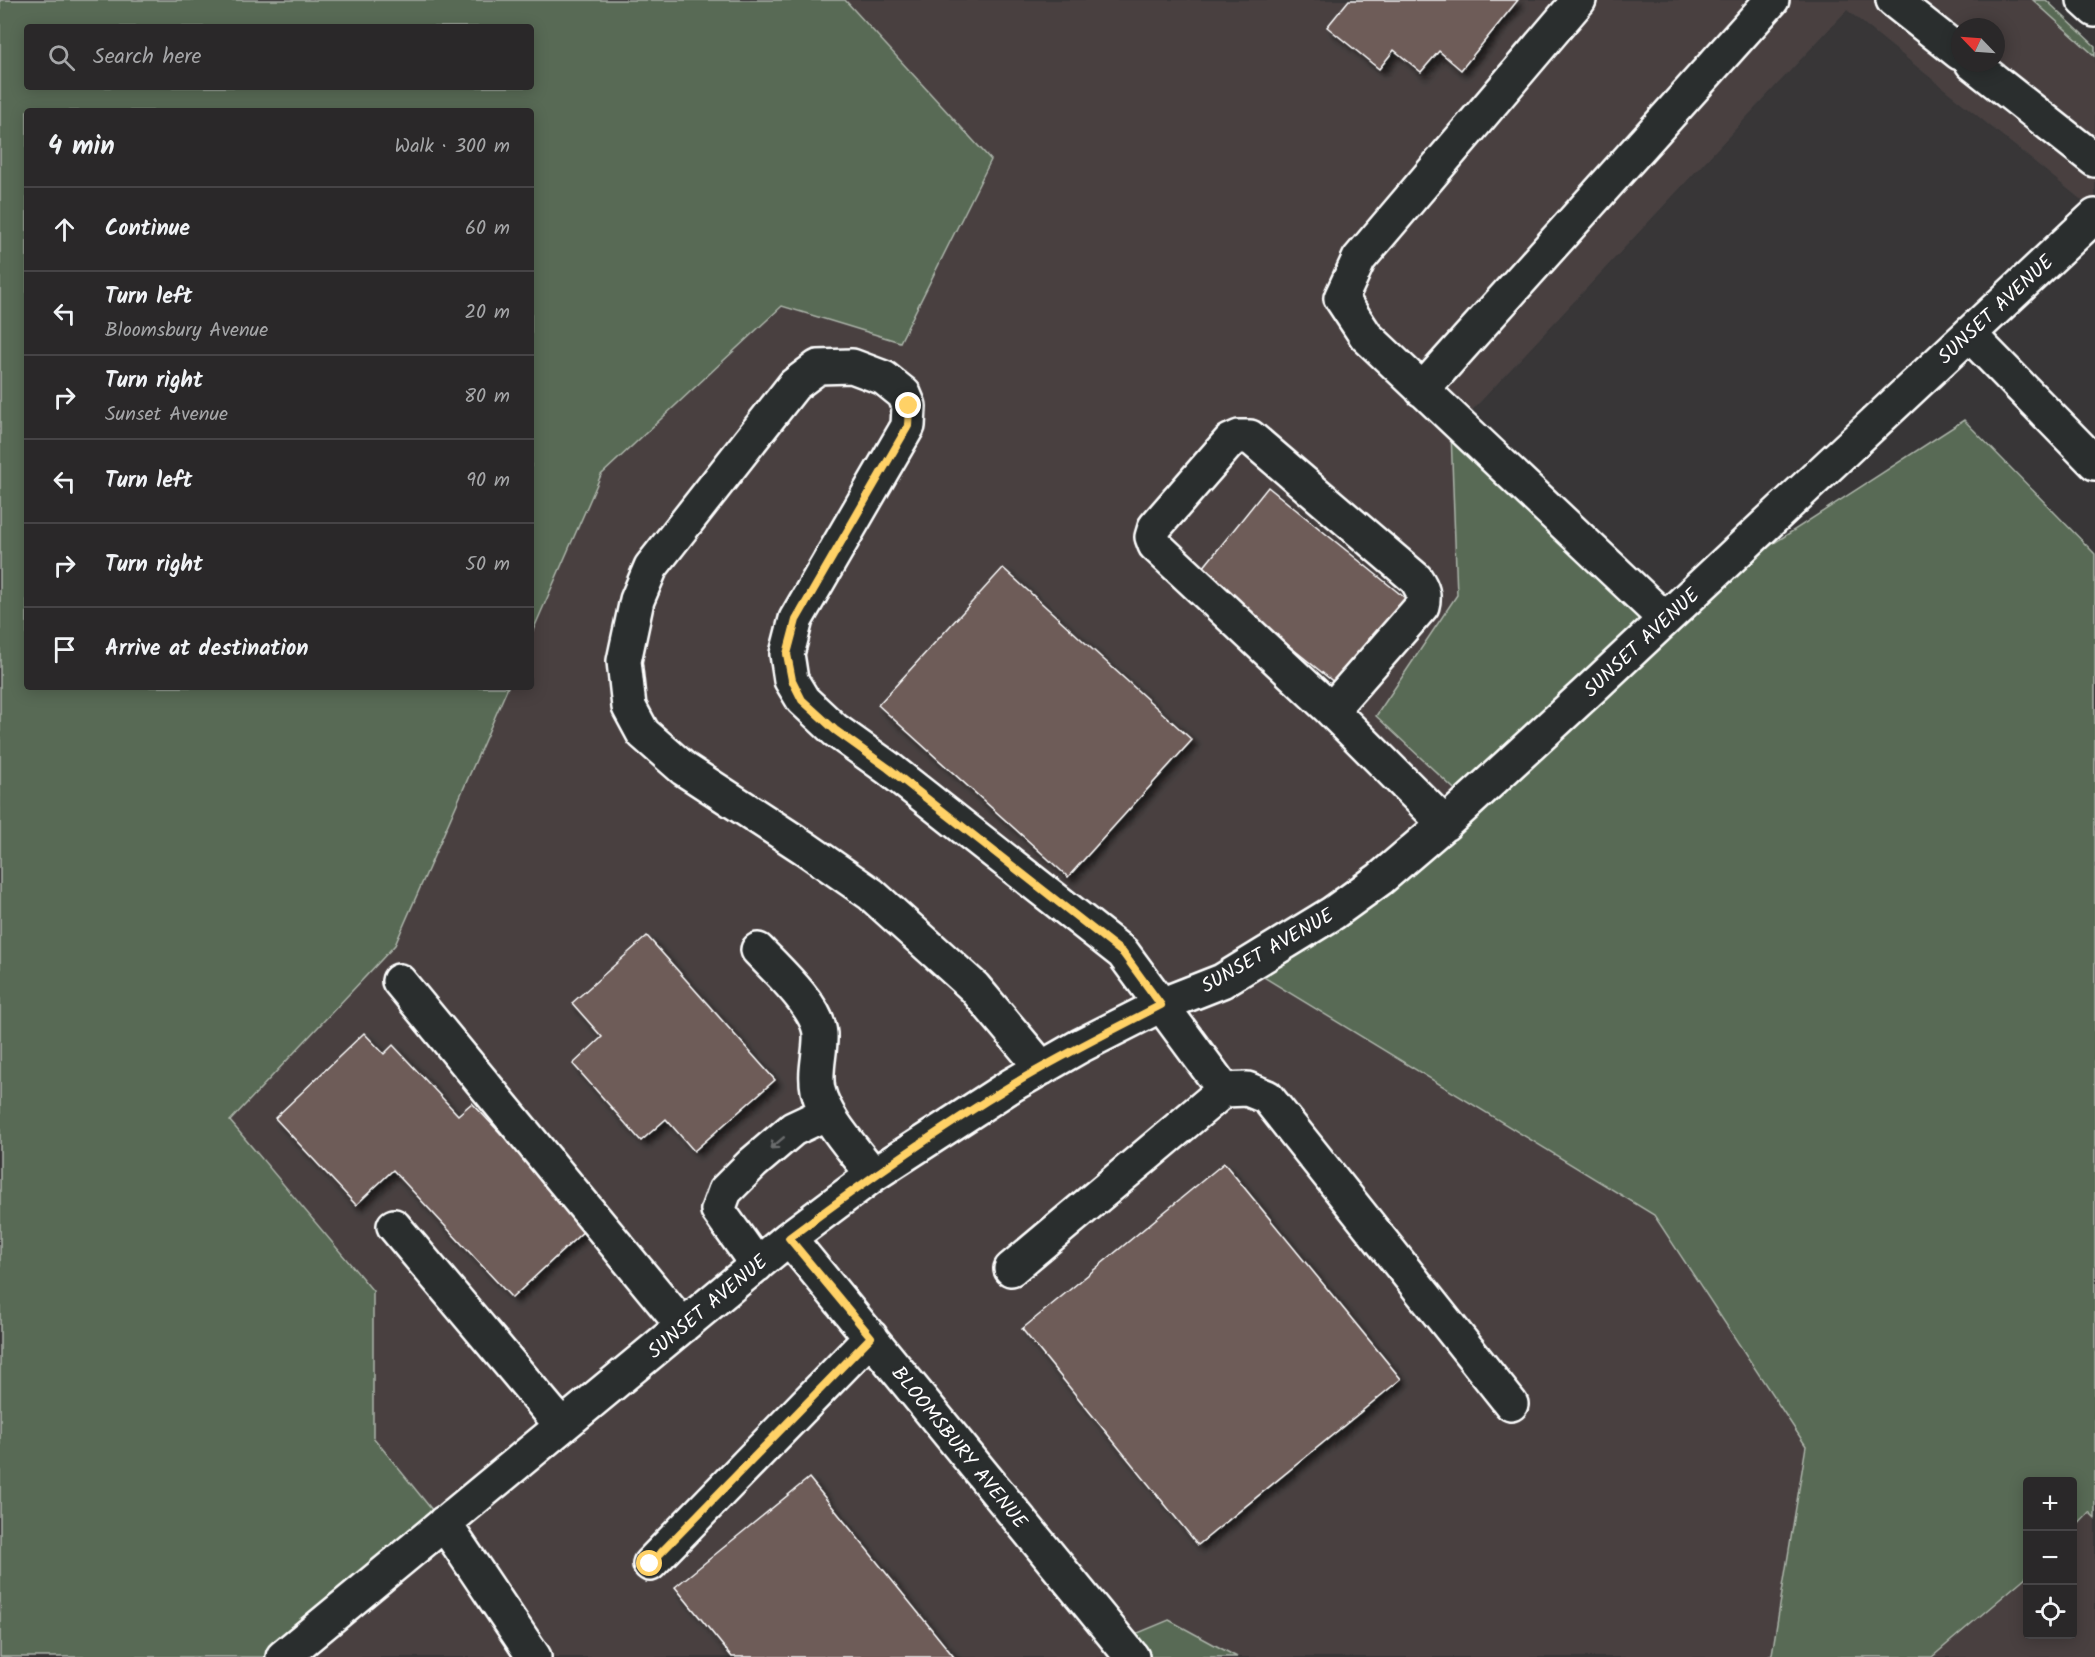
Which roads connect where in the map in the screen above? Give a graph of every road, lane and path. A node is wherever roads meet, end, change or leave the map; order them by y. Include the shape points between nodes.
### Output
1 (1579, 0) edge
2 (1772, 0) edge
3 (1893, 0) edge
4 (2084, 0) edge
5 (2095, 10) edge
6 (1951, 46) edge
7 (1983, 72) edge
8 (2095, 160) edge
9 (2095, 216) edge
10 (1969, 334) junction
11 (1422, 390) junction
12 (2095, 464) edge
13 (1665, 619) junction
14 (1331, 710) junction
15 (1445, 824) junction
16 (758, 950) dead end
17 (399, 981) dead end
18 (1161, 1005) junction
19 (1042, 1068) junction
20 (1224, 1090) junction
21 (827, 1113) junction
22 (873, 1174) junction
23 (394, 1226) dead end
24 (789, 1238) junction
25 (757, 1265) junction
26 (1011, 1269) dead end
27 (683, 1326) junction
28 (871, 1337) junction
29 (1510, 1404) dead end
30 (562, 1426) junction
31 (444, 1523) junction
32 (650, 1564) dead end
33 (283, 1657) edge
34 (534, 1657) edge
35 (1132, 1657) edge

1 - 11 street via 1359,259 1341,298 1365,336
2 - 11 street
3 - 6 street
4 - 5 street
7 - 8 street
9 - 10 street, SUNSET AVENUE
10 - 12 street
10 - 13 street, SUNSET AVENUE
11 - 13 street
13 - 15 street, SUNSET AVENUE
14 - 14 street via 1155,545 1152,537 1155,527 1230,441 1239,437 1250,436 1422,588 1422,606
14 - 15 street
15 - 18 street, SUNSET AVENUE via 1333,913 1222,981
16 - 21 street via 805,1000 820,1032 818,1089
17 - 27 street
18 - 19 street, SUNSET AVENUE
18 - 19 street via 1123,953 835,730 802,700 792,680 787,654 796,620 908,426 909,406 904,394 884,378 852,366 818,367 794,386 651,567 636,600 624,661 629,707 643,733 684,769 872,894 974,987
18 - 20 street
19 - 22 street, SUNSET AVENUE
20 - 26 street
20 - 29 street via 1247,1089 1267,1097
21 - 22 street
21 -> 25 street via 793,1130 726,1191 718,1210
22 - 24 street, SUNSET AVENUE
23 - 30 street
24 - 25 street, SUNSET AVENUE
24 - 28 street, BLOOMSBURY AVENUE
25 - 27 street, SUNSET AVENUE
27 - 30 street, SUNSET AVENUE
28 - 32 street
28 - 35 street, BLOOMSBURY AVENUE
30 - 31 street, SUNSET AVENUE
31 - 33 street, SUNSET AVENUE
31 - 34 street

